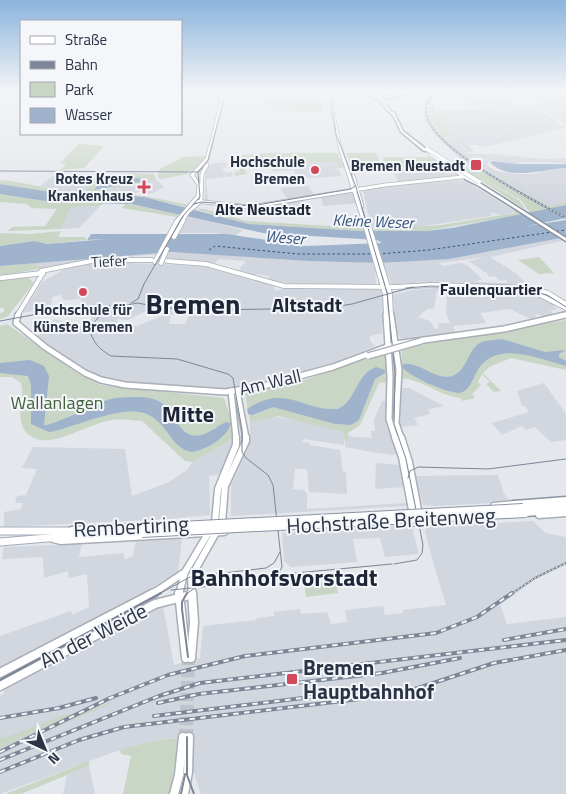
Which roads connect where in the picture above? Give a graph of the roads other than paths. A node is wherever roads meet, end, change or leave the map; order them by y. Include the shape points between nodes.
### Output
1 (216, 128) edge
2 (216, 128) edge
3 (335, 128) edge
4 (402, 128) edge
5 (405, 133) junction
6 (430, 154) joint
7 (437, 155) joint
8 (467, 177) junction
9 (357, 189) junction
10 (194, 201) junction
11 (200, 202) junction
12 (191, 208) junction
13 (523, 210) junction
14 (566, 239) edge
15 (158, 257) junction
16 (103, 260) junction
17 (162, 261) junction
18 (167, 261) dead end
19 (380, 266) junction
20 (214, 267) junction
21 (42, 272) junction
22 (0, 278) edge
23 (431, 286) junction
24 (382, 287) junction
25 (389, 288) junction
26 (544, 294) junction
27 (566, 304) edge
28 (566, 308) edge
29 (566, 316) edge
30 (467, 333) junction
31 (387, 336) junction
32 (393, 337) junction
33 (395, 344) junction
34 (388, 346) junction
35 (333, 366) junction
36 (234, 391) junction
37 (221, 492) junction
38 (566, 500) edge
39 (514, 504) joint
40 (566, 505) edge
41 (524, 510) junction
42 (415, 511) junction
43 (566, 511) edge
44 (371, 514) junction
45 (417, 522) junction
46 (373, 523) junction
47 (217, 527) junction
48 (0, 531) edge
49 (72, 534) joint
50 (48, 535) junction
51 (0, 542) edge
52 (185, 572) junction
53 (190, 595) junction
54 (178, 597) junction
55 (0, 674) edge
56 (0, 686) edge
57 (174, 794) edge
58 (184, 794) edge

1 - 10 main road via 208,159 192,175 199,192
2 - 11 main road via 208,163 202,173
3 - 9 main road
4 - 5 highway
5 - 6 highway
5 - 7 highway
5 - 13 highway, bridge via 426,150
6 - 8 main road
7 - 8 main road
8 - 9 main road
8 - 13 highway
9 - 11 main road via 253,206
9 - 19 main road
10 - 11 main road
10 - 12 main road
11 - 12 main road
12 - 15 main road
13 - 14 highway
15 - 16 main road
15 - 16 main road
15 - 17 main road
15 - 17 main road
16 - 21 main road, Tiefer
17 - 20 main road
18 - 20 main road via 196,262
19 - 24 main road
19 - 25 main road
20 - 24 main road via 284,286
21 - 22 main road
21 - 36 main road, Am Wall via 16,317 17,325 85,373 102,380 147,387
23 - 25 main road
23 - 26 main road
23 - 26 main road via 531,288
24 - 25 main road
24 - 31 main road
25 - 32 main road
26 - 27 main road
26 - 28 main road
29 - 30 main road, Am Wall
30 - 33 main road, Am Wall
30 - 35 main road, bridge via 421,341
31 - 32 main road
31 - 34 main road
32 - 33 main road
33 - 34 main road, Am Wall
33 - 42 main road via 399,386 396,423 409,462
34 - 35 main road, Am Wall
34 - 42 main road via 390,420
35 - 36 main road, Am Wall
36 - 37 main road via 237,432
36 - 37 main road via 246,436 245,446
37 - 47 main road
38 - 39 highway
39 - 42 main road
40 - 41 highway, Hochstraße Breitenweg
41 - 43 highway, Hochstraße Breitenweg
41 - 47 highway, Hochstraße Breitenweg, bridge
42 - 44 main road
42 - 45 main road
43 - 45 main road
44 - 46 main road via 369,519
44 - 47 main road
45 - 46 main road
46 - 47 main road
47 - 49 highway, Hochstraße Breitenweg, bridge
47 - 50 main road, Rembertiring via 78,527
47 - 50 main road, Rembertiring via 61,541
47 - 52 main road
47 - 53 main road via 193,571
48 - 50 main road, Rembertiring
49 - 50 main road, Rembertiring
50 - 51 main road, Rembertiring
52 - 54 main road
52 - 55 main road, An der Weide via 163,588
53 - 54 main road, An der Weide
53 - 54 main road via 194,622 188,658
54 - 56 main road, An der Weide via 155,604
57 - 58 main road via 186,737 188,772

